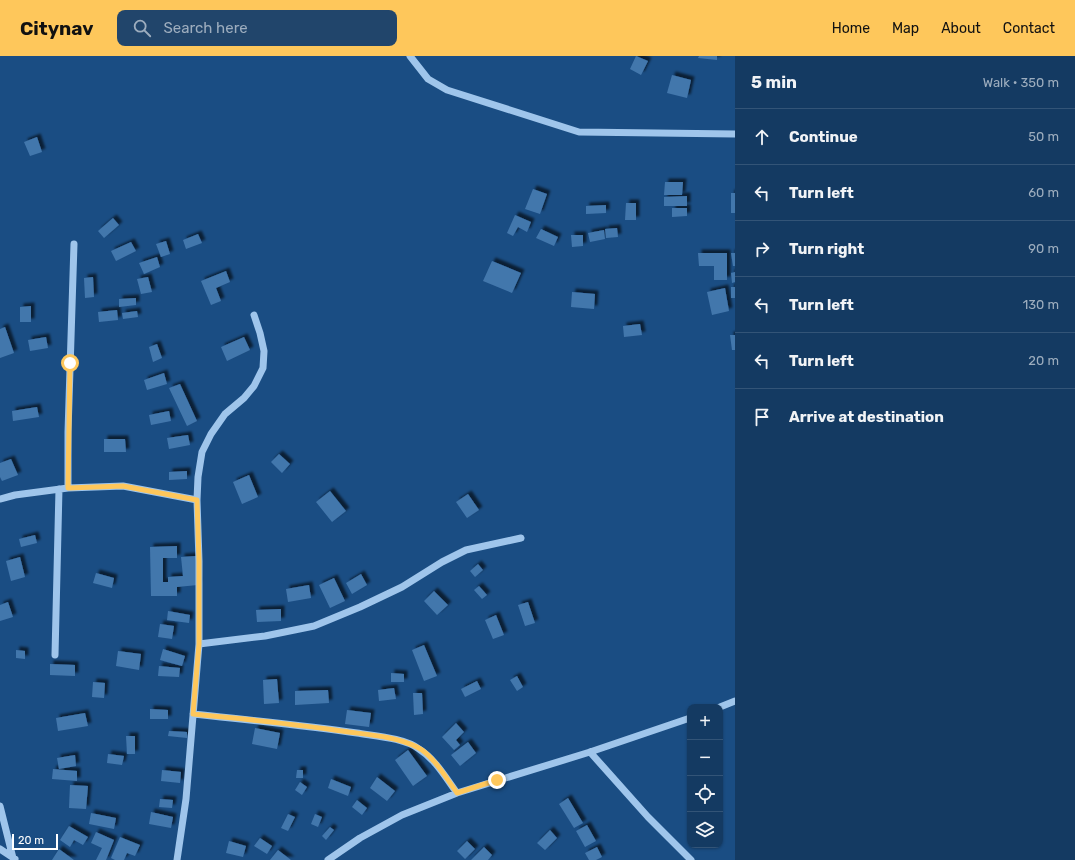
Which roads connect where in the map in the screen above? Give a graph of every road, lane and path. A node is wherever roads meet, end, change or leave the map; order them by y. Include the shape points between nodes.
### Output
1 (410, 56) edge
2 (735, 134) edge
3 (74, 244) dead end
4 (254, 315) dead end
5 (68, 488) junction
6 (59, 490) junction
7 (0, 499) edge
8 (197, 500) junction
9 (521, 538) dead end
10 (199, 644) junction
11 (55, 655) dead end
12 (735, 701) edge
13 (723, 706) edge
14 (193, 714) junction
15 (687, 719) edge
16 (590, 752) junction
17 (457, 793) junction
18 (0, 806) edge
19 (0, 849) edge
20 (14, 859) edge
21 (177, 860) edge
22 (328, 860) edge
23 (691, 860) edge

1 - 2 street via 428,79 447,90 579,132
3 - 5 street
4 - 8 street via 264,351 263,368 254,386 225,414 202,452
5 - 6 street
5 - 8 street via 123,486
6 - 7 street
6 - 11 street
8 - 10 street
9 - 10 street via 466,550 402,587 314,626 265,636
10 - 14 street
12 - 13 street
14 - 17 street via 332,729 404,742 430,757
14 - 21 street via 186,799
15 - 16 street
16 - 17 street
16 - 23 street via 648,817
17 - 22 street via 402,816 360,838
18 - 20 street
19 - 20 street

